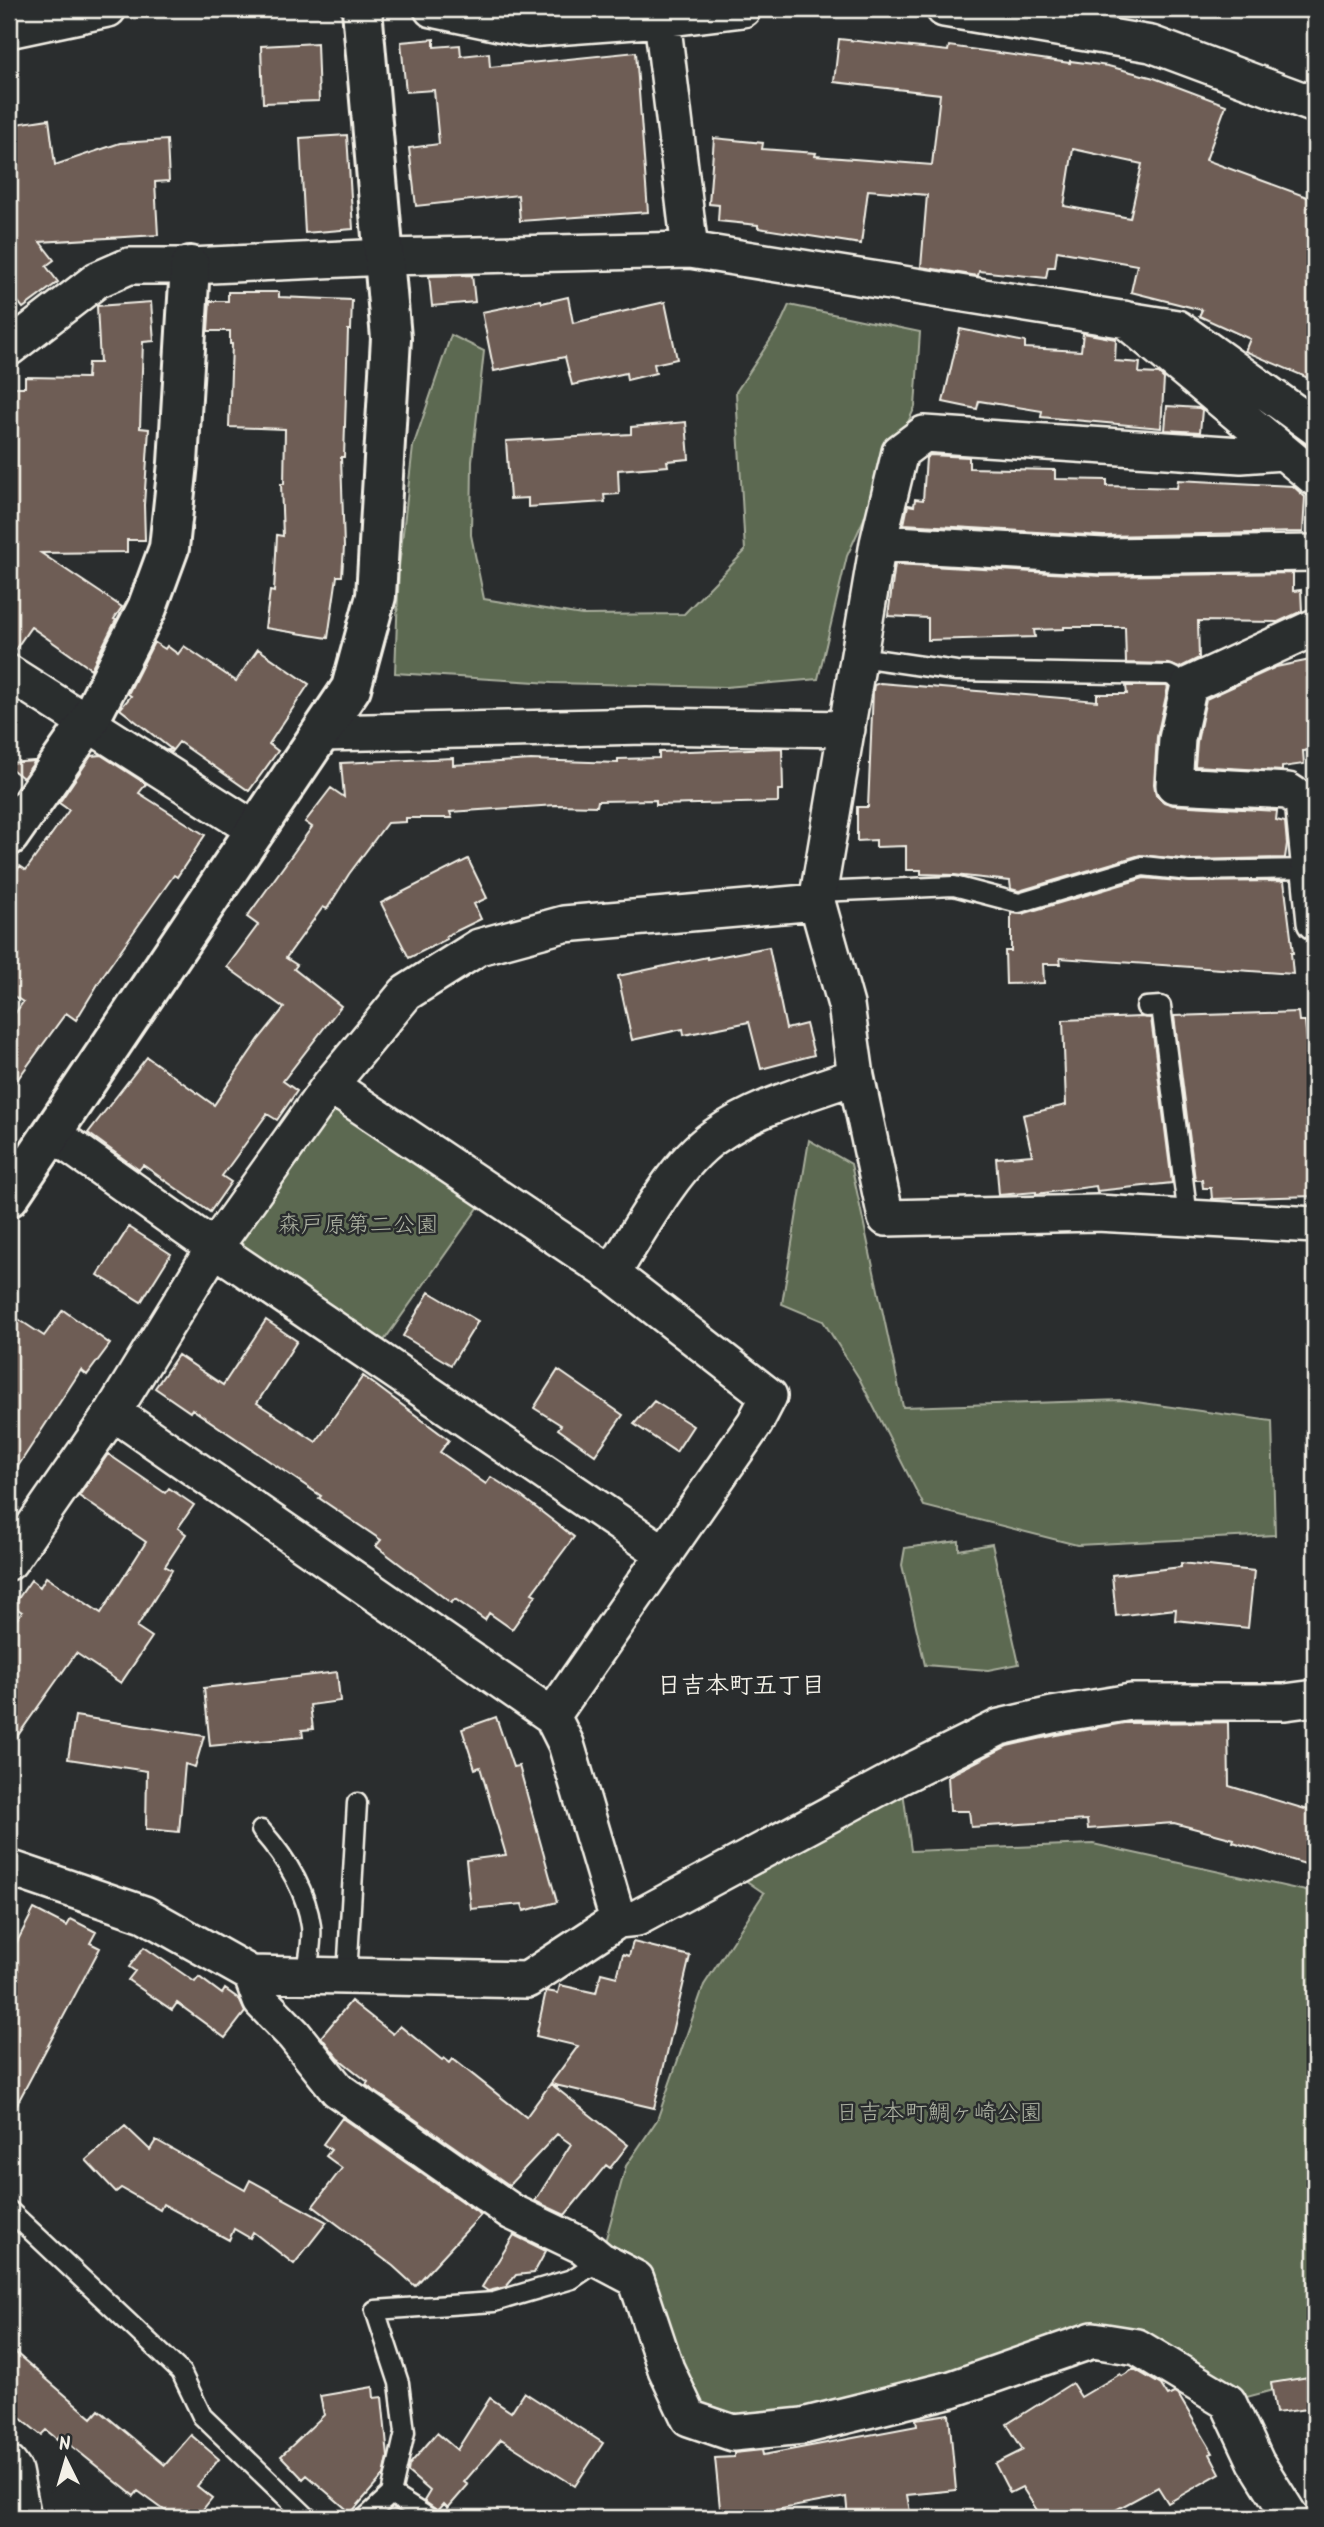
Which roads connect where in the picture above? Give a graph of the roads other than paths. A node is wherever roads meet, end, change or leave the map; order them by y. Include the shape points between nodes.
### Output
1 (108, 9) edge
2 (362, 9) edge
3 (432, 9) edge
4 (743, 9) edge
5 (966, 11) edge
6 (662, 19) junction
7 (18, 22) edge
8 (1315, 105) edge
9 (690, 250) junction
10 (386, 257) junction
11 (190, 266) junction
12 (1121, 317) junction
13 (9, 348) edge
14 (1315, 427) edge
15 (1283, 452) junction
16 (1315, 478) edge
17 (878, 542) junction
18 (1315, 553) edge
19 (1315, 627) edge
20 (860, 657) junction
21 (9, 673) edge
22 (1189, 685) junction
23 (88, 723) junction
24 (847, 729) junction
25 (322, 733) junction
26 (257, 831) junction
27 (9, 836) edge
28 (1312, 869) edge
29 (818, 897) junction
30 (1315, 922) edge
31 (1146, 1007) dead end
32 (856, 1076) junction
33 (330, 1085) junction
34 (52, 1133) junction
35 (9, 1197) edge
36 (1188, 1217) junction
37 (1315, 1224) edge
38 (214, 1248) junction
39 (612, 1274) junction
40 (113, 1412) junction
41 (665, 1554) junction
42 (9, 1562) edge
43 (1315, 1698) edge
44 (552, 1716) junction
45 (357, 1803) dead end
46 (261, 1830) dead end
47 (9, 1868) edge
48 (618, 1920) junction
49 (251, 1974) junction
50 (307, 1975) junction
51 (346, 1976) junction
52 (9, 2210) edge
53 (600, 2260) junction
54 (9, 2464) edge
55 (391, 2494) junction
56 (23, 2518) edge
57 (308, 2518) edge
58 (365, 2518) edge
59 (429, 2518) edge
60 (1291, 2518) edge

1 - 7 street
2 - 10 street
3 - 6 street via 527,29
4 - 6 street
5 - 8 street via 1151,44
6 - 9 street
9 - 10 street
9 - 12 street
10 - 11 street
10 - 25 street via 391,338 376,596 351,688
11 - 13 street via 129,266 97,280
11 - 23 street via 169,548 147,608
12 - 14 street via 1177,328
12 - 15 street
15 - 16 street
15 - 17 street via 1241,455 924,434 900,453
17 - 18 street via 1103,556
17 - 20 street
19 - 22 street
20 - 22 lane via 956,671 1168,675
20 - 24 street
21 - 23 street
22 - 28 street via 1177,738 1174,785 1288,791 1303,801
23 - 26 street
23 - 27 street
24 - 25 street via 646,726
24 - 29 street
25 - 26 street
26 - 34 street
28 - 29 lane via 1190,871 1143,866 1019,903 954,886
28 - 30 street
29 - 32 street via 846,1005
29 - 33 street via 564,924 479,947 405,993
31 - 36 lane via 1161,1006
32 - 36 street via 887,1218 1097,1213
32 - 39 street via 762,1110 713,1138 673,1178
33 - 38 street
33 - 39 street
34 - 35 street
34 - 38 street
36 - 37 street
38 - 40 street
38 - 41 street
39 - 41 street via 769,1396
40 - 42 street
40 - 44 street
41 - 44 street
43 - 48 street via 1131,1702 1000,1727 637,1918
44 - 48 street via 566,1744
45 - 51 lane
46 - 50 lane via 285,1857 302,1894 312,1927
47 - 49 street via 144,1914
48 - 51 street via 527,1980
49 - 50 street
49 - 53 street via 261,2001 338,2091 512,2212 583,2246
50 - 51 street
52 - 57 lane via 181,2372 202,2416
53 - 55 lane via 572,2279 494,2302 375,2310 399,2383 405,2432
53 - 60 street via 636,2279 666,2369 689,2418 733,2433 803,2427 952,2389 1093,2340 1137,2347 1228,2402 1256,2462
54 - 56 street
55 - 58 lane
55 - 59 lane

